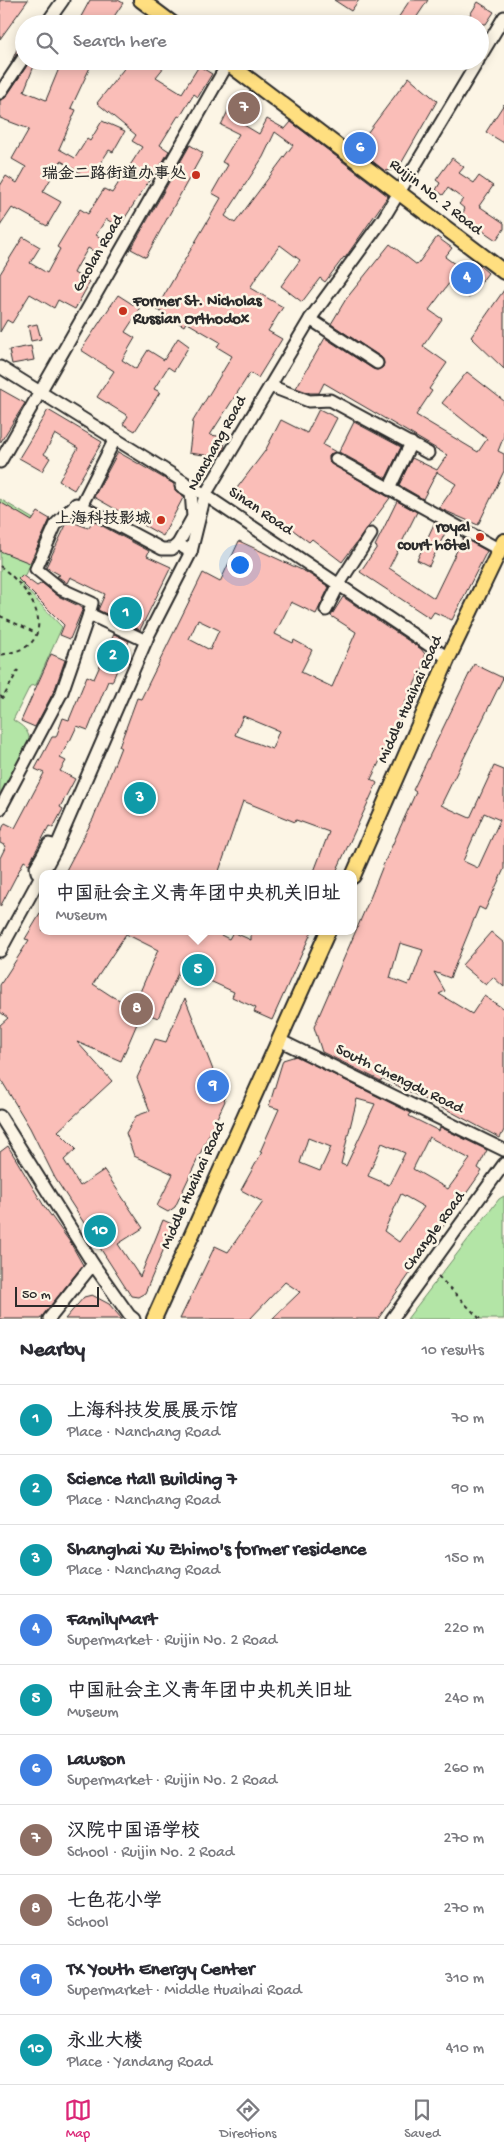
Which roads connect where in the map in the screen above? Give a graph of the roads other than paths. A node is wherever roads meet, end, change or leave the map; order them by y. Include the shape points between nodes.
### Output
1 (62, 0) edge
2 (141, 0) edge
3 (52, 15) edge
4 (161, 15) edge
5 (504, 16) edge
6 (489, 42) edge
7 (15, 70) edge
8 (221, 70) edge
9 (237, 70) edge
10 (473, 70) edge
11 (0, 93) edge
12 (398, 193) junction
13 (504, 272) edge
14 (310, 319) junction
15 (377, 363) dead end
16 (0, 367) edge
17 (270, 386) junction
18 (39, 391) junction
19 (113, 442) junction
20 (411, 443) junction
21 (428, 453) dead end
22 (336, 459) dead end
23 (0, 462) edge
24 (389, 489) junction
25 (205, 495) junction
26 (81, 506) junction
27 (371, 534) dead end
28 (178, 544) junction
29 (502, 545) edge
30 (191, 552) junction
31 (339, 584) junction
32 (326, 610) dead end
33 (89, 614) junction
34 (146, 641) junction
35 (448, 658) junction
36 (0, 809) edge
37 (45, 870) edge
38 (356, 870) edge
39 (39, 880) edge
40 (326, 935) edge
41 (0, 950) edge
42 (280, 1040) junction
43 (0, 1116) edge
44 (504, 1150) edge
45 (504, 1164) edge
46 (93, 1264) junction
47 (49, 1319) edge
48 (134, 1319) edge
49 (154, 1319) edge
50 (392, 1319) edge

1 - 3 street
2 - 4 main road
5 - 6 street
7 - 11 street
8 - 18 street, Gaolan Road
9 - 12 main road, Ruijin No. 2 Road via 388,182
10 - 12 street, Nanchang Road
12 - 13 main road, Ruijin No. 2 Road
12 - 14 street, Nanchang Road
14 - 15 street
14 - 17 street, Nanchang Road
16 - 18 street, Sinan Road
17 - 20 street via 309,401 330,400
17 - 25 street, Nanchang Road
18 - 19 street, Sinan Road
18 - 23 street, Gaolan Road
19 - 25 street, Sinan Road
19 - 26 street
19 - 28 street via 190,492 193,517
20 - 21 street
20 - 24 street
22 - 24 street
24 - 29 street
25 - 30 street, Nanchang Road
25 - 31 street, Sinan Road
26 - 28 street via 162,549 172,550
26 - 33 street via 76,504 56,524 36,569 60,589 92,603
27 - 31 street
28 - 30 street
29 - 35 main road, Middle Huaihai Road
30 - 34 street, Nanchang Road
31 - 32 street
31 - 35 street, Sinan Road
33 - 34 street
33 - 36 street via 62,692
34 - 37 street, Nanchang Road
35 - 38 main road, Middle Huaihai Road
39 - 41 street, Nanchang Road
40 - 42 main road, Middle Huaihai Road
42 - 44 street, South Chengdu Road
42 - 49 main road, Middle Huaihai Road
43 - 46 street
45 - 50 street, Changle Road
46 - 47 street
46 - 48 street

